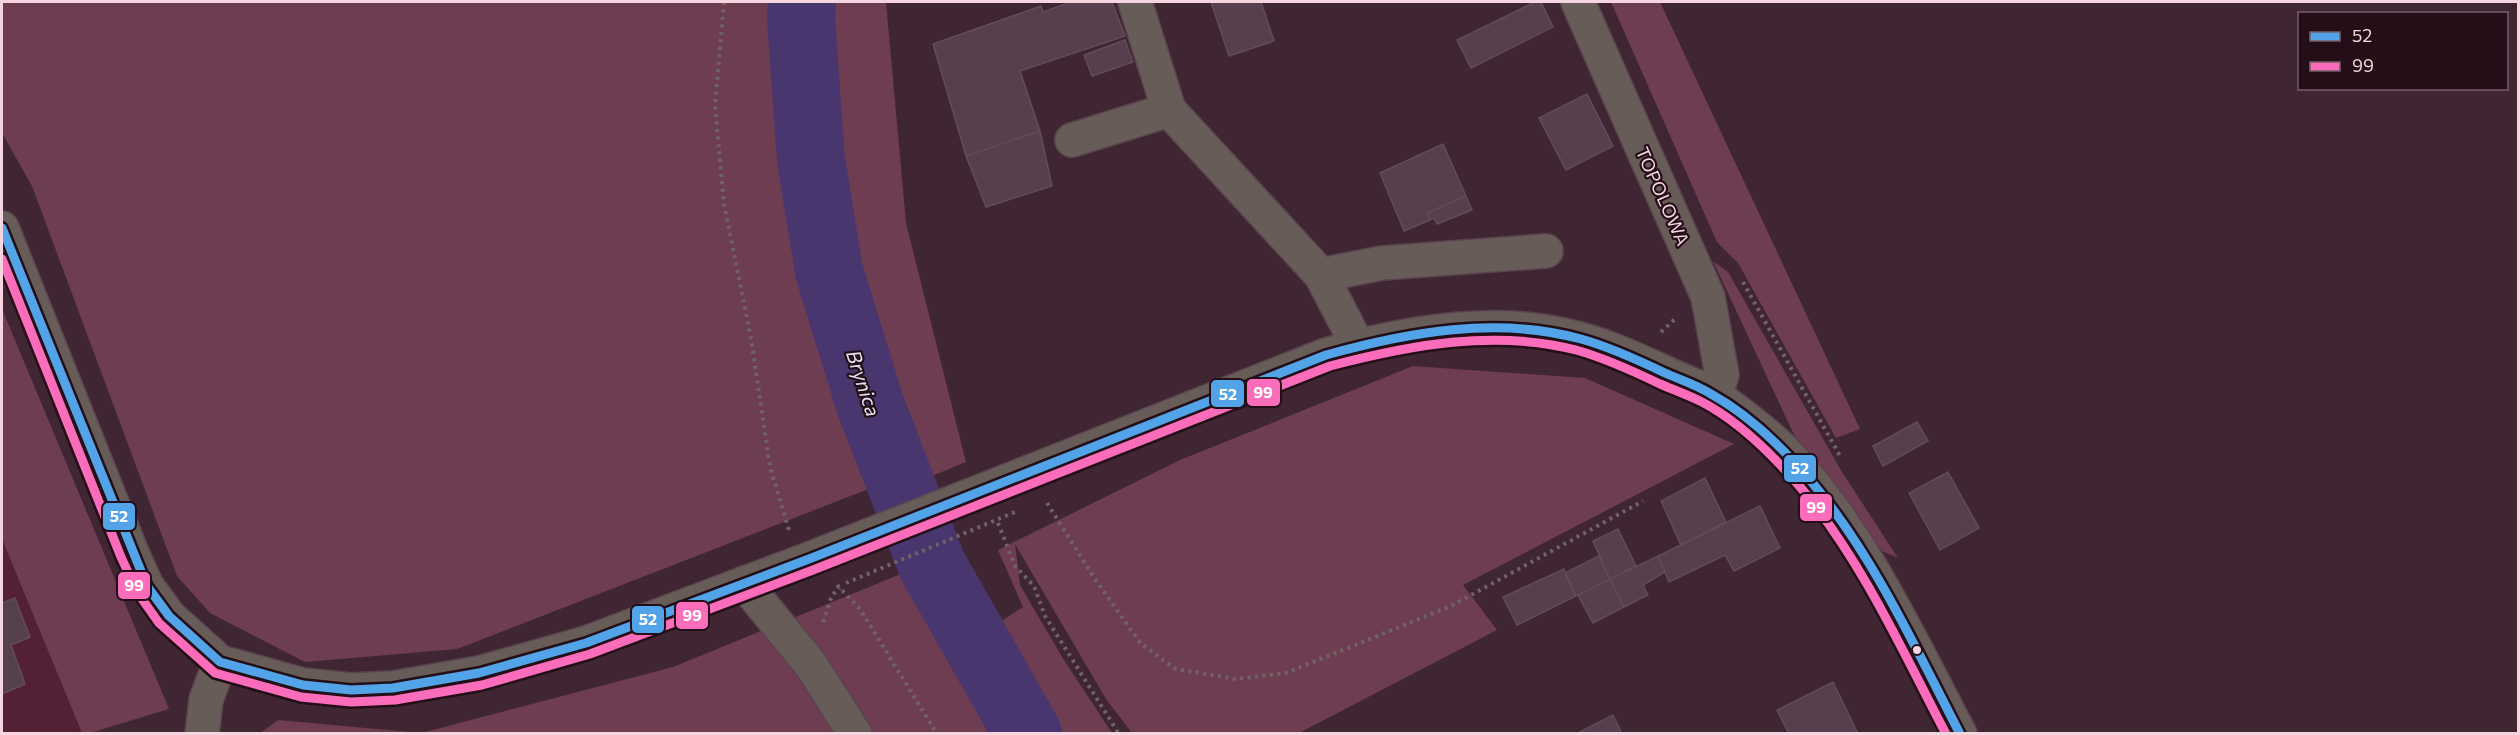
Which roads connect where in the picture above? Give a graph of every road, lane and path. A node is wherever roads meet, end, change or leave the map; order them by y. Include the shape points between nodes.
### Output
1 (724, 2) edge
2 (1135, 2) edge
3 (1578, 2) edge
4 (1169, 110) junction
5 (1072, 140) dead end
6 (2, 228) edge
7 (1546, 251) dead end
8 (1321, 275) junction
9 (1740, 277) dead end
10 (1358, 346) junction
11 (1715, 396) junction
12 (1841, 458) dead end
13 (1027, 471) junction
14 (982, 490) junction
15 (1643, 501) dead end
16 (1025, 507) dead end
17 (809, 559) junction
18 (744, 583) junction
19 (846, 583) dead end
20 (220, 662) junction
21 (202, 734) edge
22 (855, 734) edge
23 (938, 734) edge
24 (1119, 734) edge
25 (1960, 734) edge

1 - 17 path via 715,105 724,204 751,338 770,467 790,532
2 - 4 street
3 - 11 street, TOPOLOWA via 1708,297 1722,375
4 - 5 street
4 - 8 street
6 - 20 street via 147,586 169,616
7 - 8 street via 1382,263
8 - 10 street
9 - 12 path
10 - 11 street via 1443,331 1506,328 1568,336 1626,355
10 - 13 street
11 - 25 street via 1782,449 1830,507 1876,578
13 - 14 street
13 - 15 path via 1141,644 1176,669 1236,679 1286,673 1451,606
14 - 17 street
14 - 24 path via 1015,566 1034,586 1045,616
16 - 19 path, bridge
17 - 18 street
17 - 23 path via 860,609
18 - 20 street via 586,643 479,673 393,688 351,690 303,685
18 - 22 street via 811,665
20 - 21 street via 207,700

